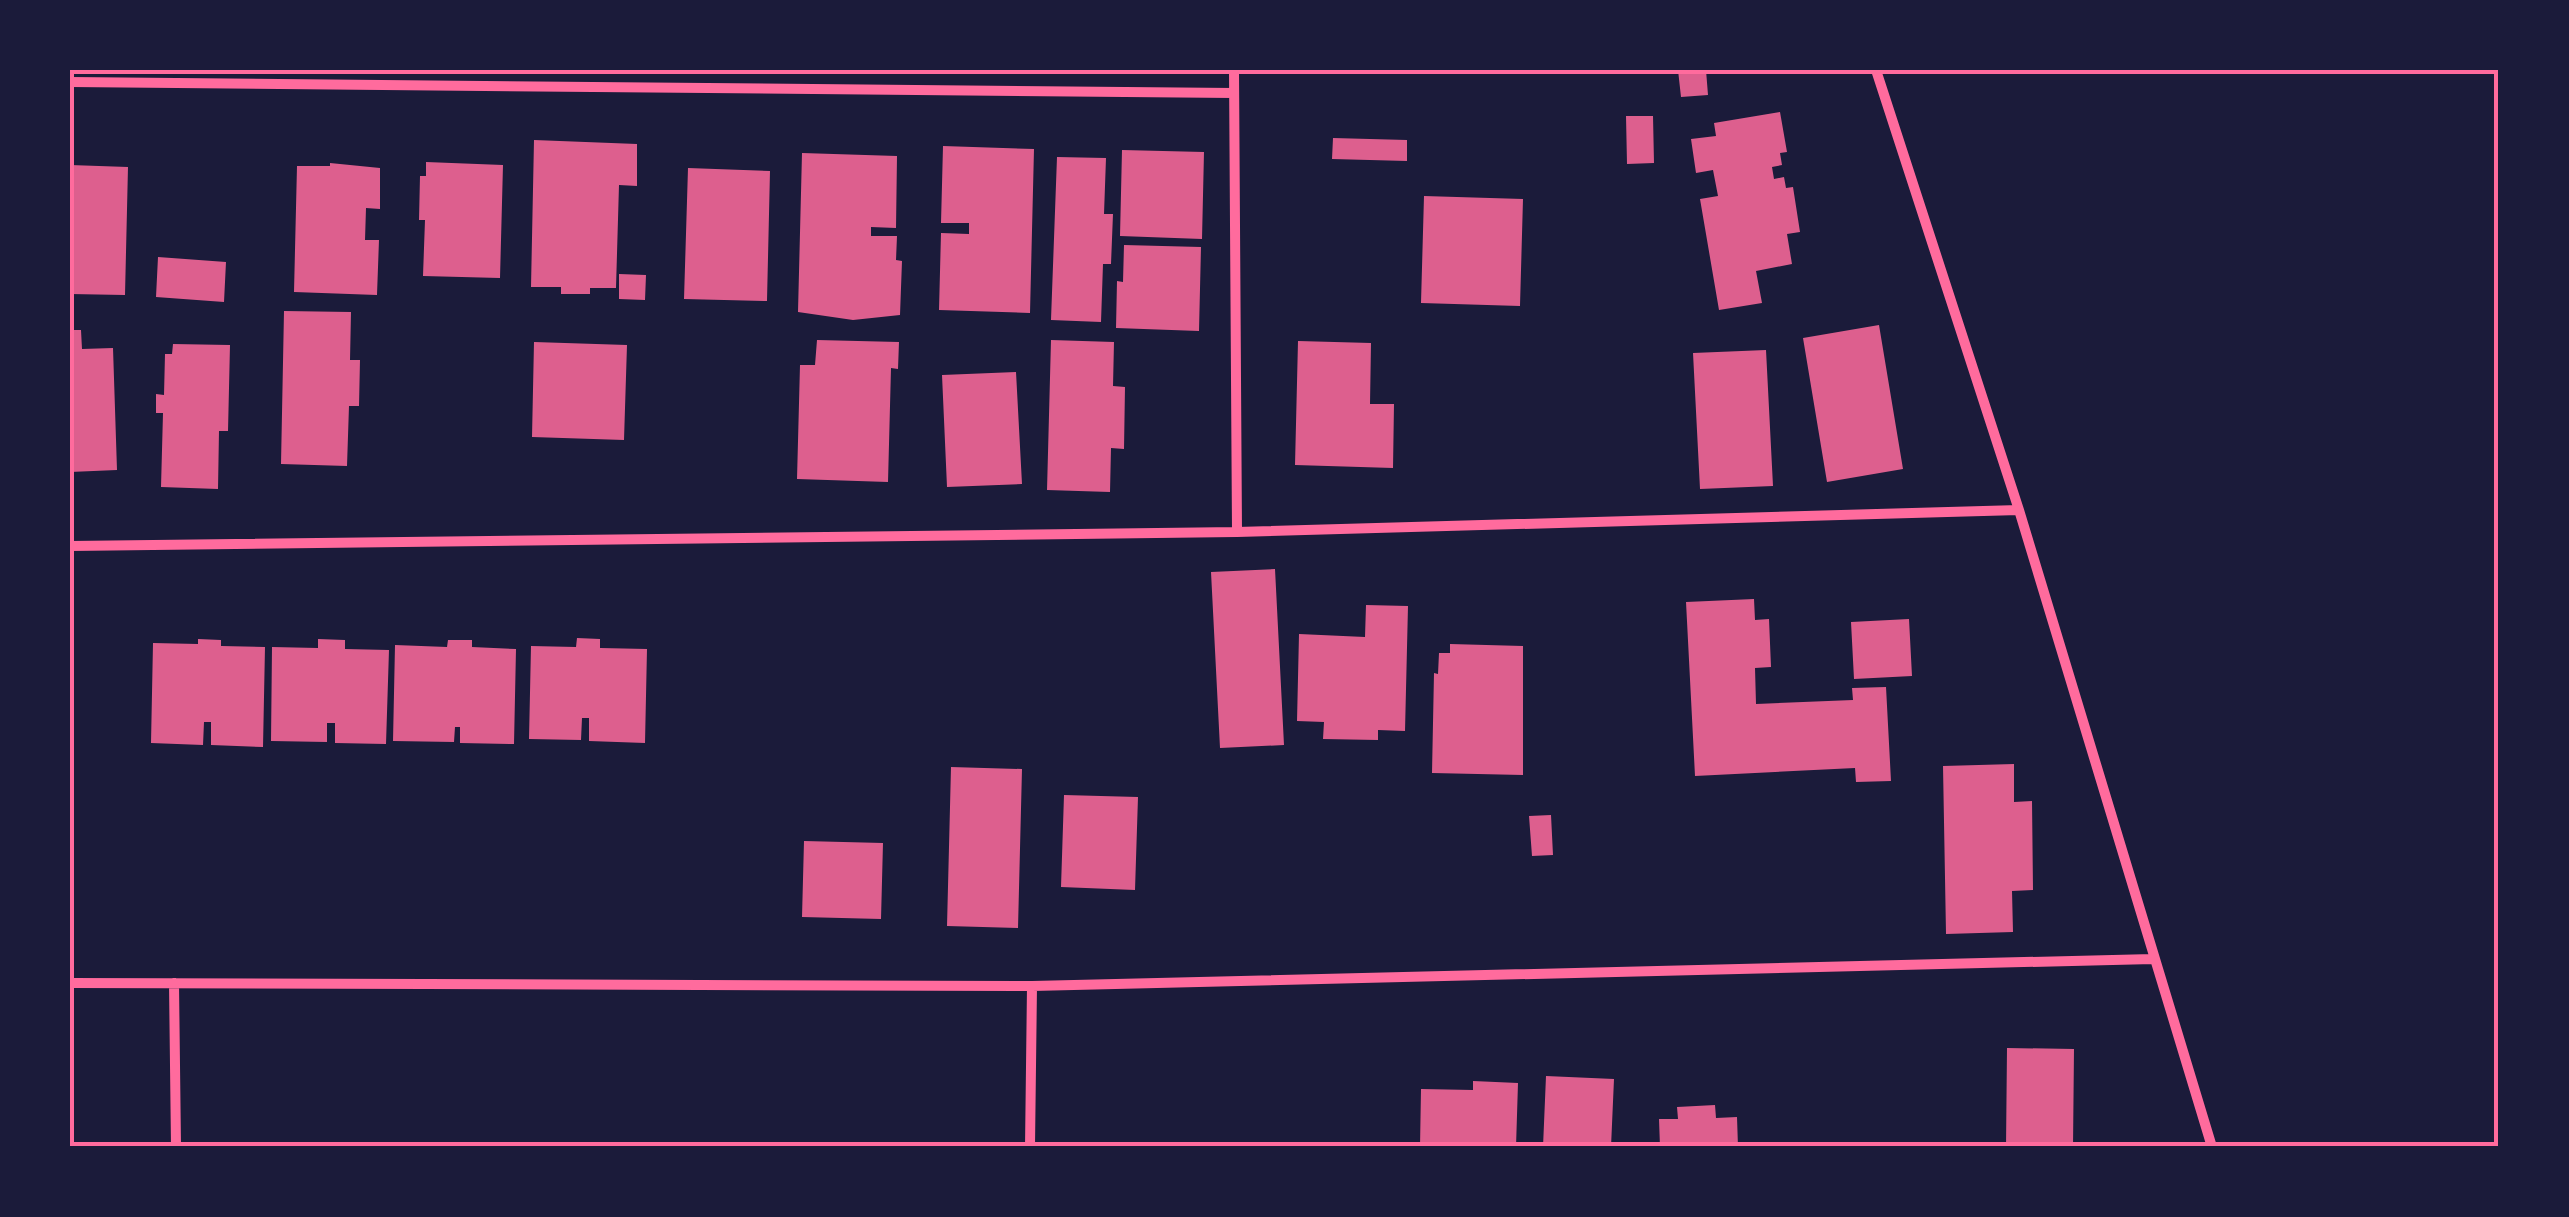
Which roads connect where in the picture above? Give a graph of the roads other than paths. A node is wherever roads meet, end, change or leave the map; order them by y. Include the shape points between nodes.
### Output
1 (1234, 70) edge
2 (1876, 70) edge
3 (70, 82) edge
4 (1234, 93) junction
5 (2018, 510) junction
6 (1237, 532) junction
7 (70, 546) edge
8 (2153, 959) junction
9 (70, 983) edge
10 (174, 983) junction
11 (1032, 986) junction
12 (176, 1147) edge
13 (1030, 1147) edge
14 (2212, 1147) edge

1 - 4 street
2 - 5 street
3 - 4 street
4 - 6 street
5 - 6 street
5 - 8 street
6 - 7 street
8 - 11 street
8 - 14 street
9 - 10 street
10 - 11 street
10 - 12 street
11 - 13 street

